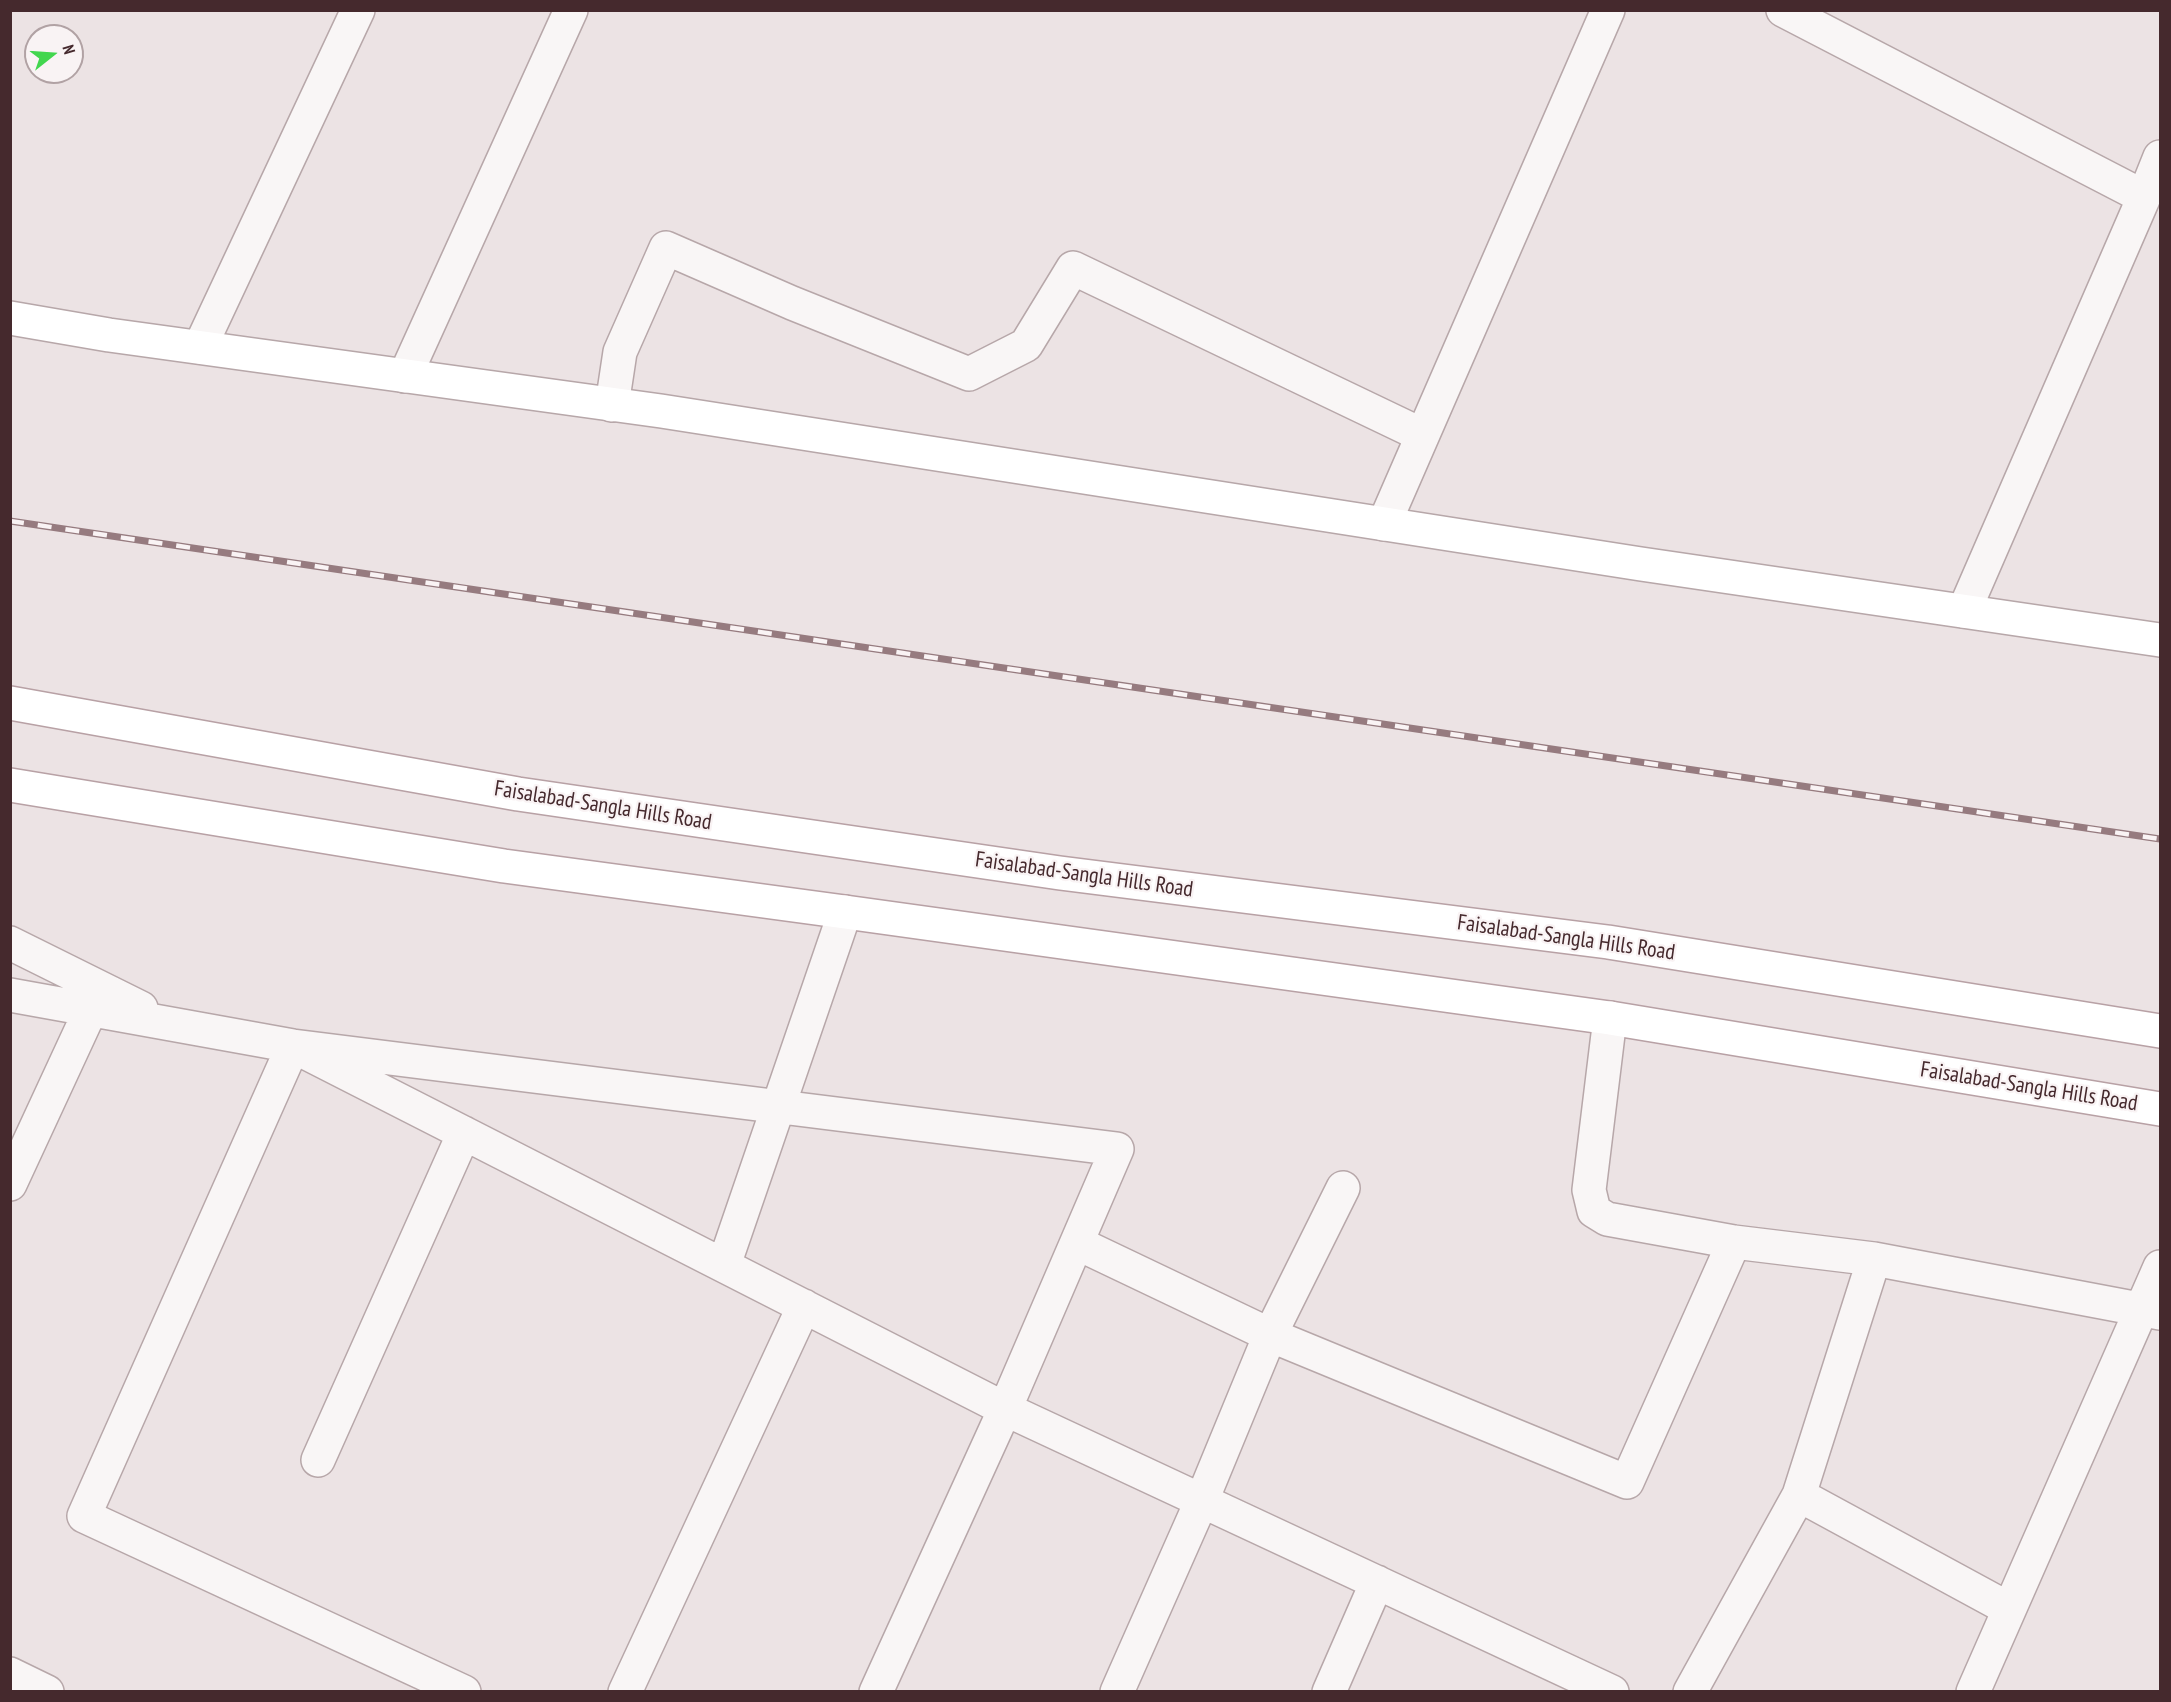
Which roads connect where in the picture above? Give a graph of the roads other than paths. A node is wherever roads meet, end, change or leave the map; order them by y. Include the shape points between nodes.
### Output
1 (358, 10) edge
2 (571, 10) edge
3 (1608, 10) edge
4 (1783, 10) edge
5 (2160, 157) edge
6 (2144, 197) junction
7 (10, 318) edge
8 (200, 347) junction
9 (405, 376) junction
10 (612, 405) junction
11 (1422, 435) junction
12 (1384, 524) junction
13 (1964, 611) junction
14 (2160, 640) edge
15 (10, 703) edge
16 (10, 785) edge
17 (845, 912) junction
18 (10, 943) edge
19 (10, 995) edge
20 (91, 1010) junction
21 (1610, 1018) junction
22 (175, 1024) junction
23 (2160, 1031) edge
24 (293, 1046) junction
25 (778, 1107) junction
26 (2160, 1109) edge
27 (464, 1133) junction
28 (10, 1184) edge
29 (1343, 1188) dead end
30 (1734, 1242) junction
31 (1077, 1243) junction
32 (1874, 1259) junction
33 (724, 1265) junction
34 (2160, 1267) edge
35 (804, 1306) junction
36 (2152, 1312) edge
37 (1270, 1335) junction
38 (1005, 1409) junction
39 (318, 1460) dead end
40 (1799, 1495) junction
41 (1202, 1500) junction
42 (1377, 1581) junction
43 (2008, 1609) junction
44 (10, 1674) edge
45 (47, 1692) edge
46 (464, 1692) edge
47 (625, 1692) edge
48 (876, 1692) edge
49 (1117, 1692) edge
50 (1329, 1692) edge
51 (1612, 1692) edge
52 (1690, 1692) edge
53 (1973, 1692) edge

1 - 8 street
2 - 9 street
3 - 11 street
4 - 6 street
5 - 6 street
6 - 13 street
7 - 8 main road
8 - 9 main road
9 - 10 main road
10 - 11 street via 620,352 666,248 969,374 1026,345 1074,268
10 - 12 main road
11 - 12 street
12 - 13 main road
13 - 14 main road
15 - 23 main road, Faisalabad-Sangla Hills Road via 518,794 1060,873 1608,942
16 - 17 main road, Faisalabad-Sangla Hills Road via 504,866
17 - 21 main road, Faisalabad-Sangla Hills Road
17 - 25 street
18 - 22 street
19 - 20 street
20 - 22 street
20 - 28 street
21 - 26 main road, Faisalabad-Sangla Hills Road
21 - 30 street via 1588,1190 1594,1211 1607,1219
22 - 24 street
24 - 25 street
24 - 27 street
24 - 46 street via 84,1516
25 - 31 street via 1117,1149
25 - 33 street
27 - 33 street
27 - 39 street
29 - 37 street
30 - 32 street
30 - 37 street via 1627,1482
31 - 37 street
31 - 38 street
32 - 36 street
32 - 40 street
33 - 35 street
34 - 36 street
35 - 38 street
35 - 47 street
36 - 43 street
37 - 41 street
38 - 41 street
38 - 48 street
40 - 43 street
40 - 52 street
41 - 42 street
41 - 49 street
42 - 50 street
42 - 51 street
43 - 53 street
44 - 45 street

